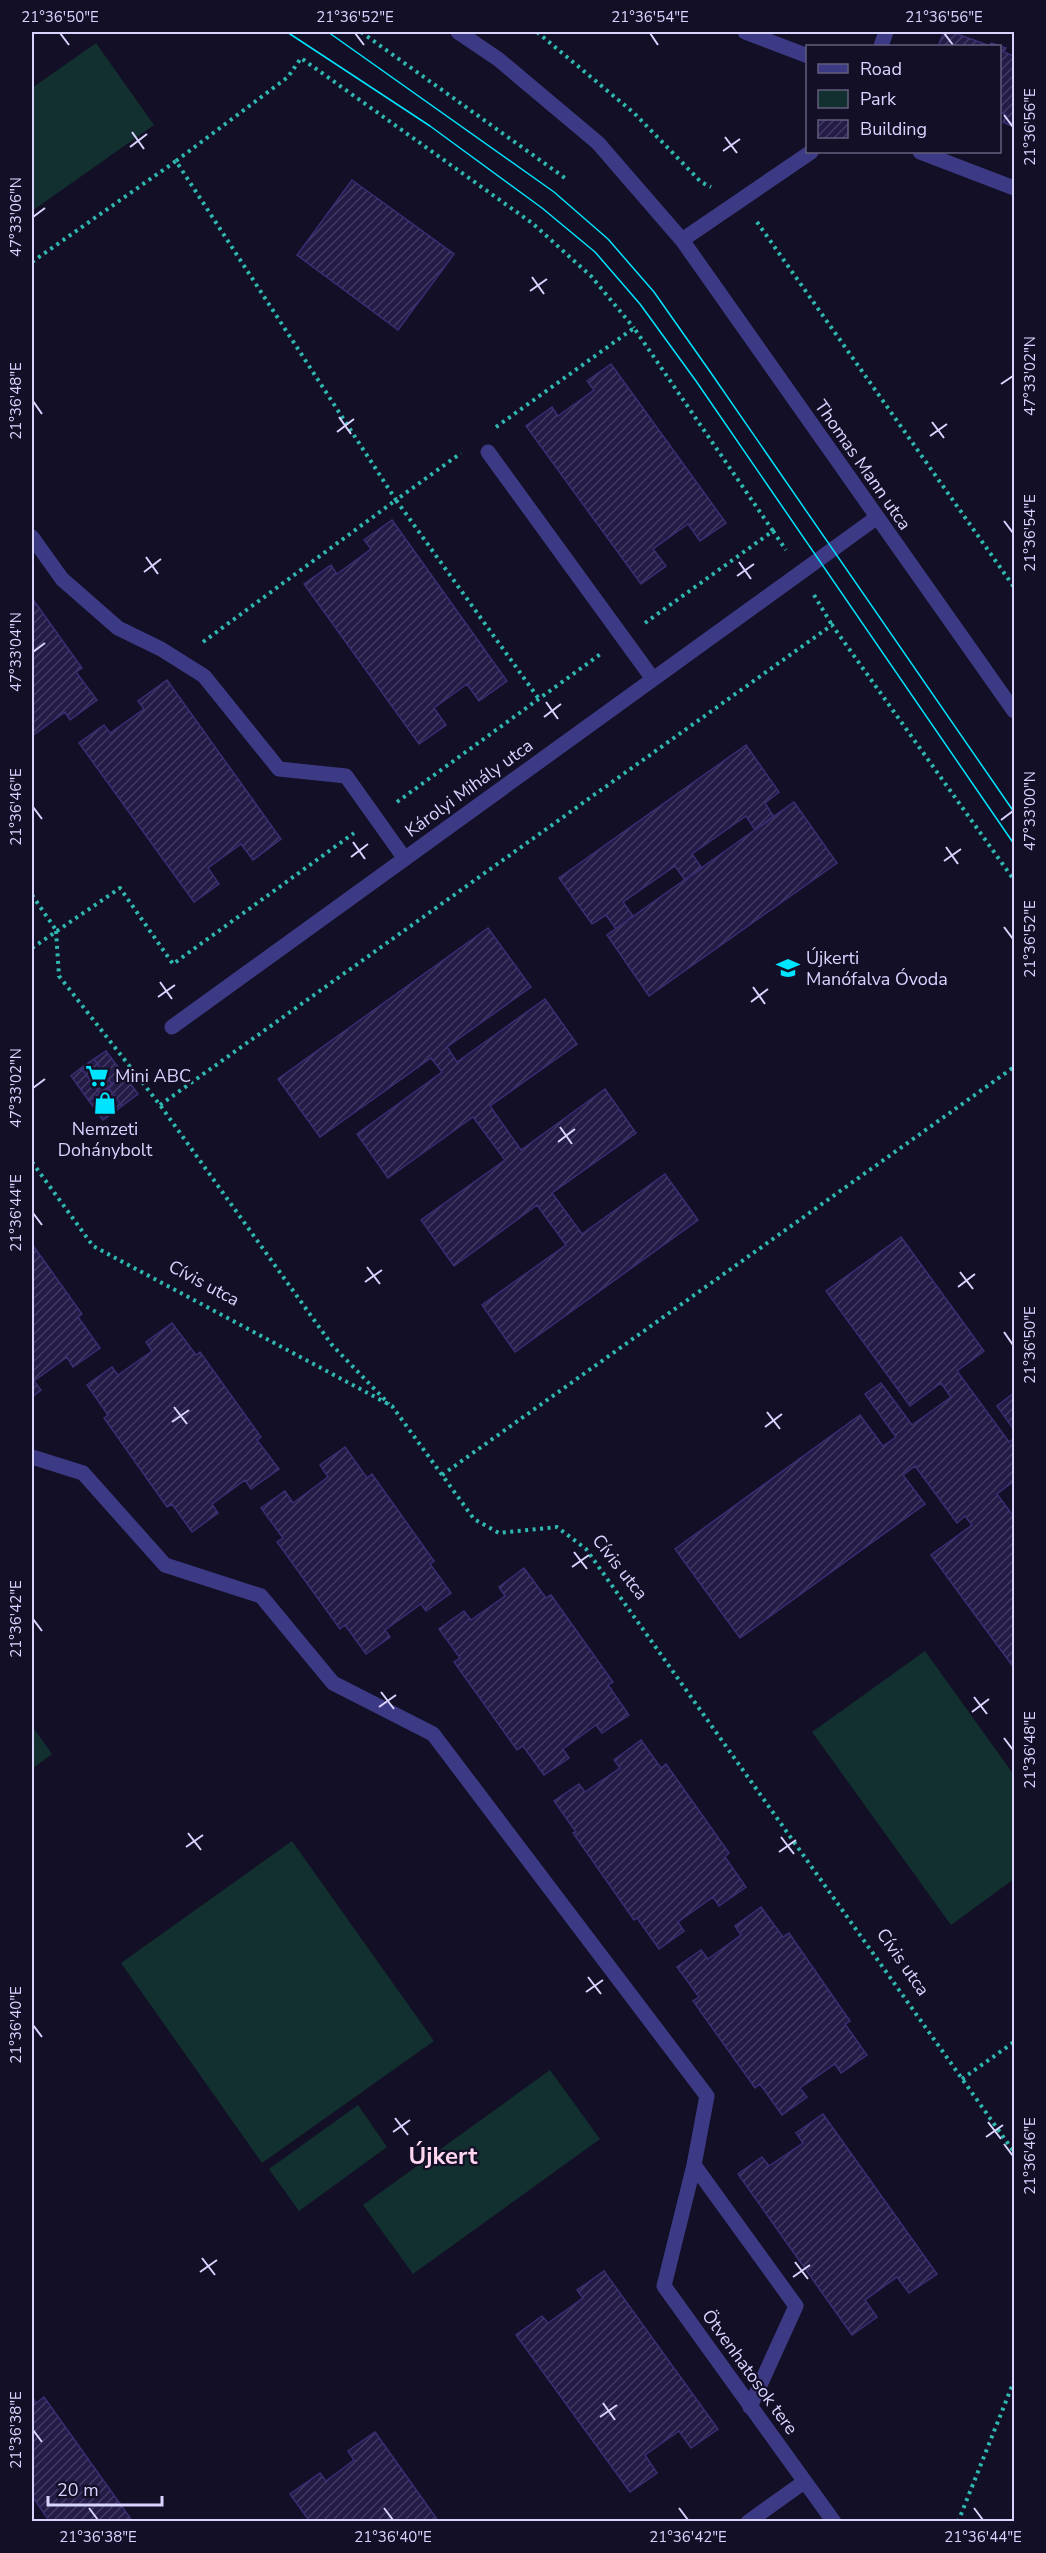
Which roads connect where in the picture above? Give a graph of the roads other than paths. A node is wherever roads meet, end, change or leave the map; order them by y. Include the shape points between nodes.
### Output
1 (458, 32) edge
2 (745, 32) edge
3 (806, 56) edge
4 (810, 153) edge
5 (923, 153) edge
6 (1014, 188) edge
7 (682, 240) junction
8 (488, 452) dead end
9 (876, 518) junction
10 (32, 537) edge
11 (653, 679) junction
12 (1014, 711) edge
13 (405, 859) junction
14 (172, 1027) dead end
15 (32, 1457) edge
16 (694, 2165) junction
17 (750, 2407) junction
18 (804, 2482) junction
19 (748, 2522) edge
20 (834, 2522) edge

1 - 7 street, Thomas Mann utca via 498,59 598,143
2 - 3 street
4 - 7 street
5 - 6 street
7 - 9 street, Thomas Mann utca
8 - 11 street
9 - 11 street, Károlyi Mihály utca
9 - 12 street, Thomas Mann utca
10 - 13 street via 62,579 118,628 204,676 279,769 346,776
11 - 13 street, Károlyi Mihály utca
13 - 14 street, Károlyi Mihály utca
15 - 16 street via 83,1473 165,1565 261,1596 333,1683 434,1734 707,2096
16 - 17 street, Ötvenhatosok tere via 664,2286
16 - 17 street via 796,2306
17 - 18 street, Ötvenhatosok tere
18 - 19 street
18 - 20 street, Ötvenhatosok tere

